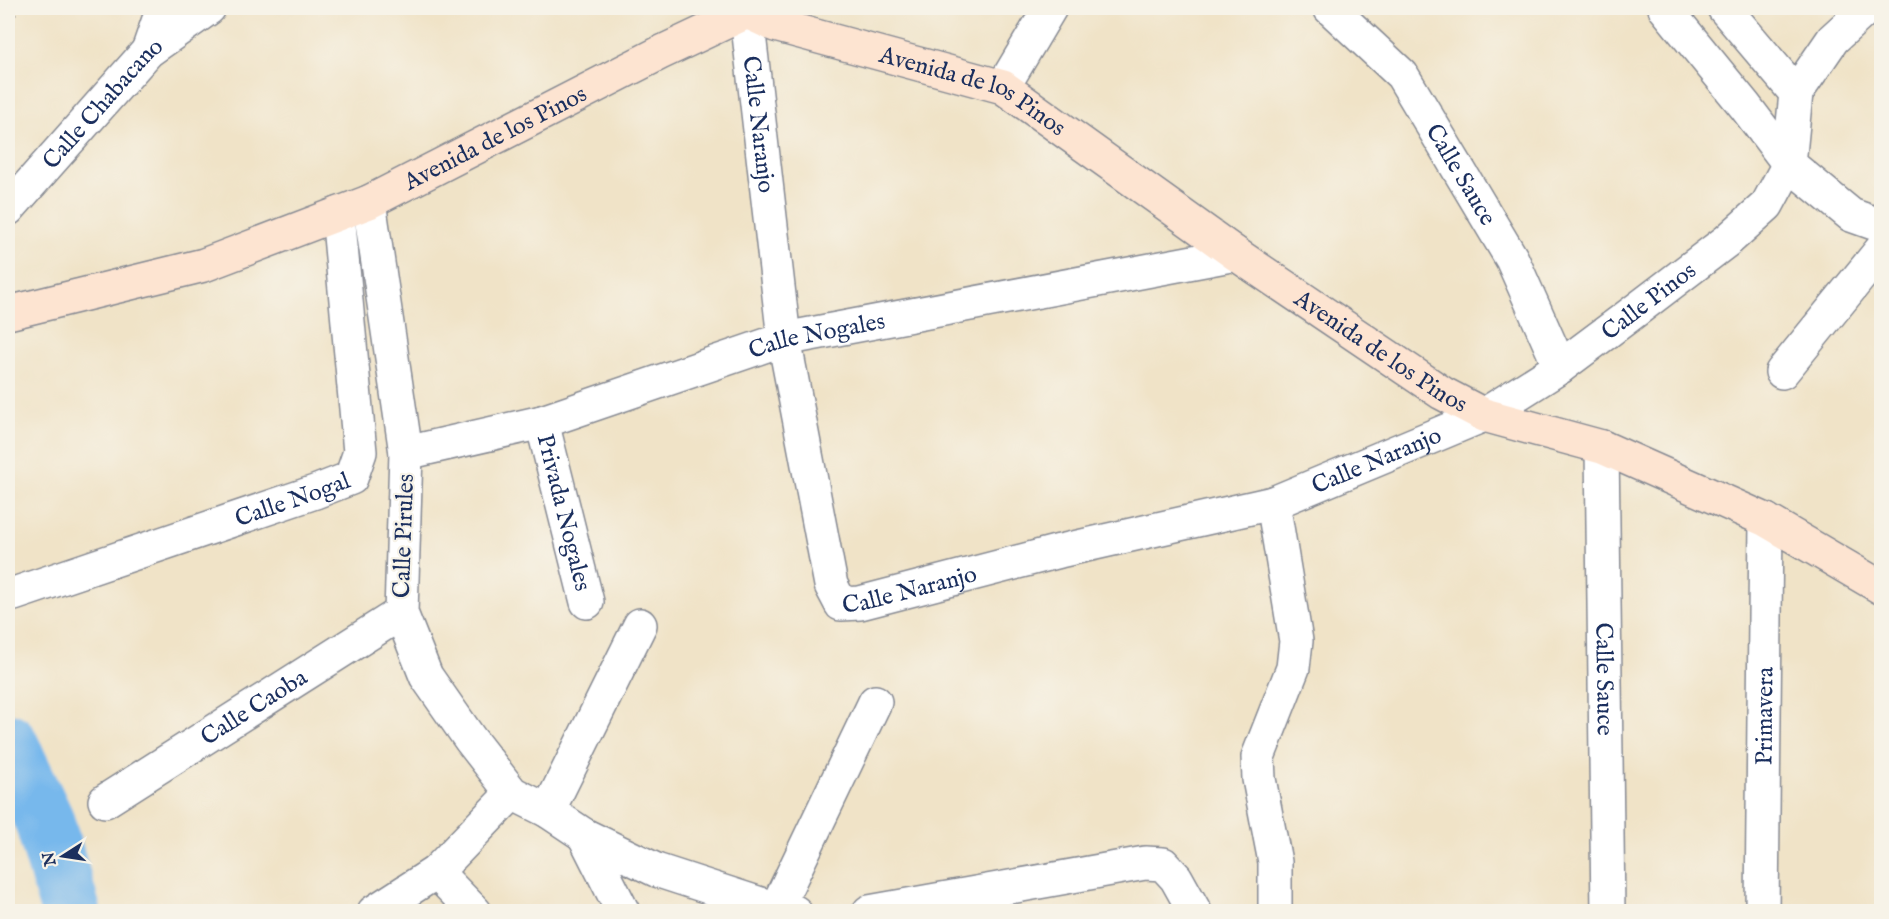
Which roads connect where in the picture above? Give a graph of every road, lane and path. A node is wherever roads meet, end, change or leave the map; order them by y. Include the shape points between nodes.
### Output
1 (17, 8) edge
2 (163, 8) edge
3 (209, 8) edge
4 (1050, 8) edge
5 (1330, 8) edge
6 (1665, 8) edge
7 (1724, 8) edge
8 (1867, 8) edge
9 (746, 10) edge
10 (8, 32) edge
11 (148, 51) junction
12 (1003, 87) junction
13 (1796, 93) junction
14 (1789, 164) junction
15 (369, 202) junction
16 (8, 208) edge
17 (338, 214) junction
18 (1881, 226) edge
19 (1881, 249) edge
20 (1236, 254) junction
21 (8, 313) edge
22 (784, 339) junction
23 (1560, 367) junction
24 (1782, 372) dead end
25 (1484, 415) junction
26 (542, 422) junction
27 (1602, 447) junction
28 (406, 453) junction
29 (1273, 503) junction
30 (1766, 520) junction
31 (1881, 588) edge
32 (14, 594) dead end
33 (587, 602) dead end
34 (401, 613) junction
35 (640, 626) dead end
36 (875, 702) dead end
37 (512, 793) junction
38 (105, 801) dead end
39 (548, 811) junction
40 (584, 835) junction
41 (436, 872) junction
42 (785, 910) edge
43 (375, 912) edge
44 (475, 912) edge
45 (623, 912) edge
46 (869, 912) edge
47 (1195, 912) edge
48 (1275, 912) edge
49 (1608, 912) edge
50 (1762, 912) edge

1 - 10 path
2 - 11 street
3 - 11 street, Calle Chabacano
4 - 12 street
5 - 23 street, Calle Sauce via 1402,75 1512,259
6 - 14 street
7 - 13 street
8 - 13 street via 1833,39
9 - 12 street, Avenida de los Pinos via 775,25
9 - 15 street, Avenida de los Pinos
9 - 22 street, Calle Naranjo
11 - 16 street, Calle Chabacano
12 - 20 street, Avenida de los Pinos
13 - 14 street
14 - 18 street via 1851,215
14 - 23 street, Calle Pinos via 1767,205 1728,240
15 - 17 street, Avenida de los Pinos
15 - 28 street, Calle Pirules
17 - 21 street, Avenida de los Pinos via 204,266
17 - 32 street, Calle Nogal via 360,452 351,478
19 - 24 street
20 - 22 street, Calle Nogales
20 - 25 street, Avenida de los Pinos via 1442,393
22 - 26 street, Calle Nogales
22 - 29 street, Calle Naranjo via 831,585 841,604 860,603 1060,551
23 - 25 street, Calle Pinos
25 - 27 street, Avenida de los Pinos
25 - 29 street, Calle Naranjo
26 - 28 street, Calle Nogales
26 - 33 street, Privada Nogales
27 - 30 street, Avenida de los Pinos
27 - 49 street, Calle Sauce
28 - 34 street, Calle Pirules
29 - 48 street via 1296,641 1293,668 1258,757 1275,862
30 - 31 street, Avenida de los Pinos
30 - 50 street, Primavera
34 - 37 street, Calle Pirules via 426,676
34 - 38 street, Calle Caoba
35 - 39 street
36 - 42 street
37 - 39 street, Calle Pirules
37 - 41 street
39 - 40 street, Calle Pirules
40 - 42 street, Calle Pirules via 656,870
40 - 45 street
41 - 43 street
41 - 44 street
46 - 47 street via 1145,863 1163,864 1176,878

